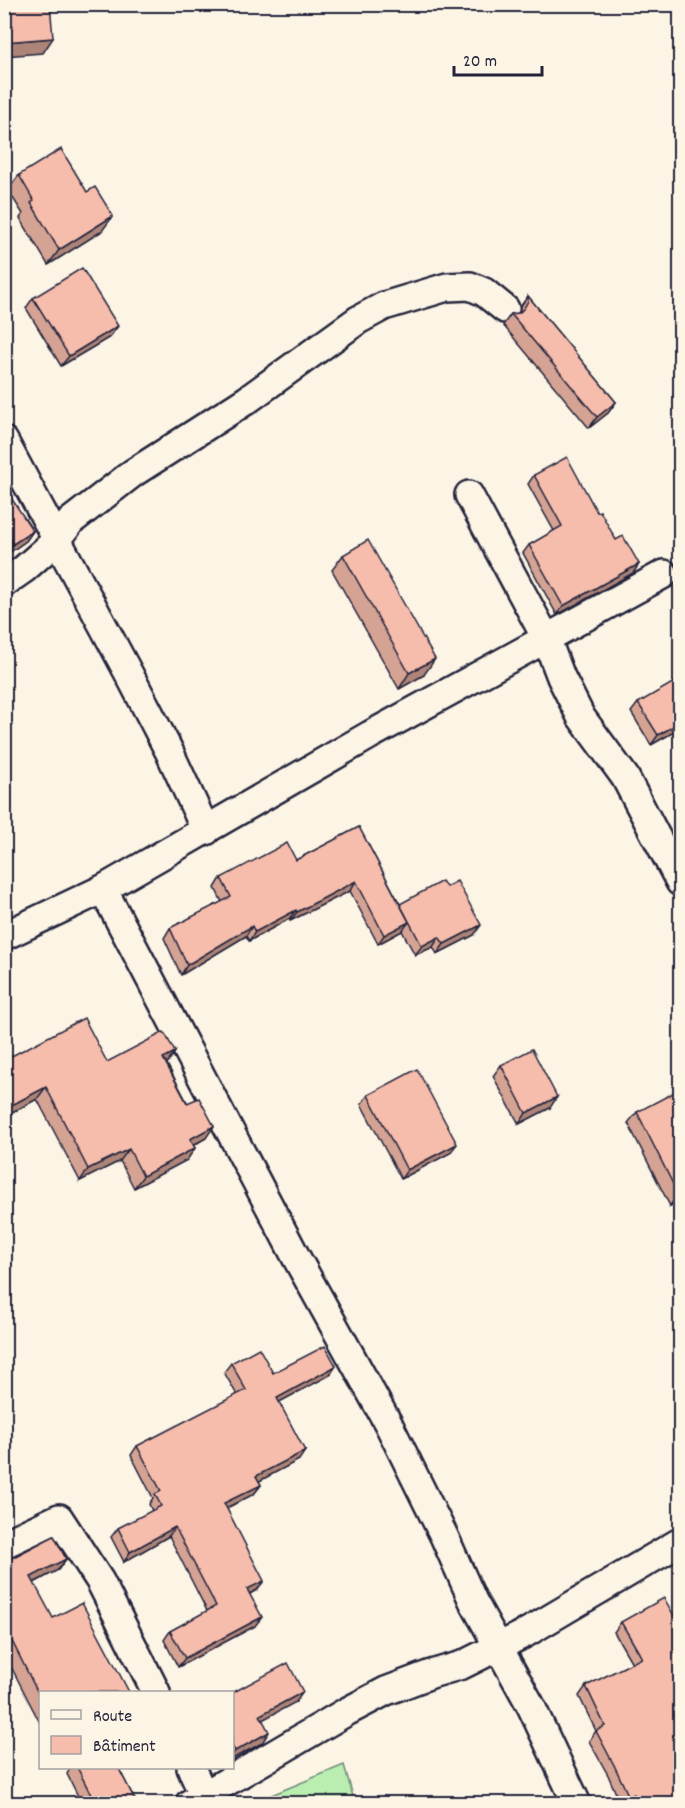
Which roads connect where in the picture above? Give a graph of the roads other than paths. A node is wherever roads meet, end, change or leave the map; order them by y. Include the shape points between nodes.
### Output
1 (505, 309) dead end
2 (4, 441) edge
3 (469, 495) dead end
4 (58, 539) junction
5 (664, 574) dead end
6 (4, 583) edge
7 (546, 638) junction
8 (206, 831) junction
9 (681, 882) edge
10 (103, 889) junction
11 (4, 936) edge
12 (681, 1542) edge
13 (4, 1544) edge
14 (498, 1646) junction
15 (155, 1691) edge
16 (191, 1769) edge
17 (197, 1800) edge
18 (577, 1803) edge

1 - 4 street via 470,286 447,287 384,306 132,473 71,521
2 - 4 street
3 - 7 street
4 - 6 street
4 - 8 street via 169,751
5 - 7 street
7 - 8 street
7 - 9 street via 581,717 625,777
8 - 10 street
10 - 11 street
10 - 14 street via 389,1425
12 - 14 street
13 - 15 street via 59,1518 100,1581
14 - 17 street via 462,1665 386,1691
14 - 18 street
16 - 17 street

